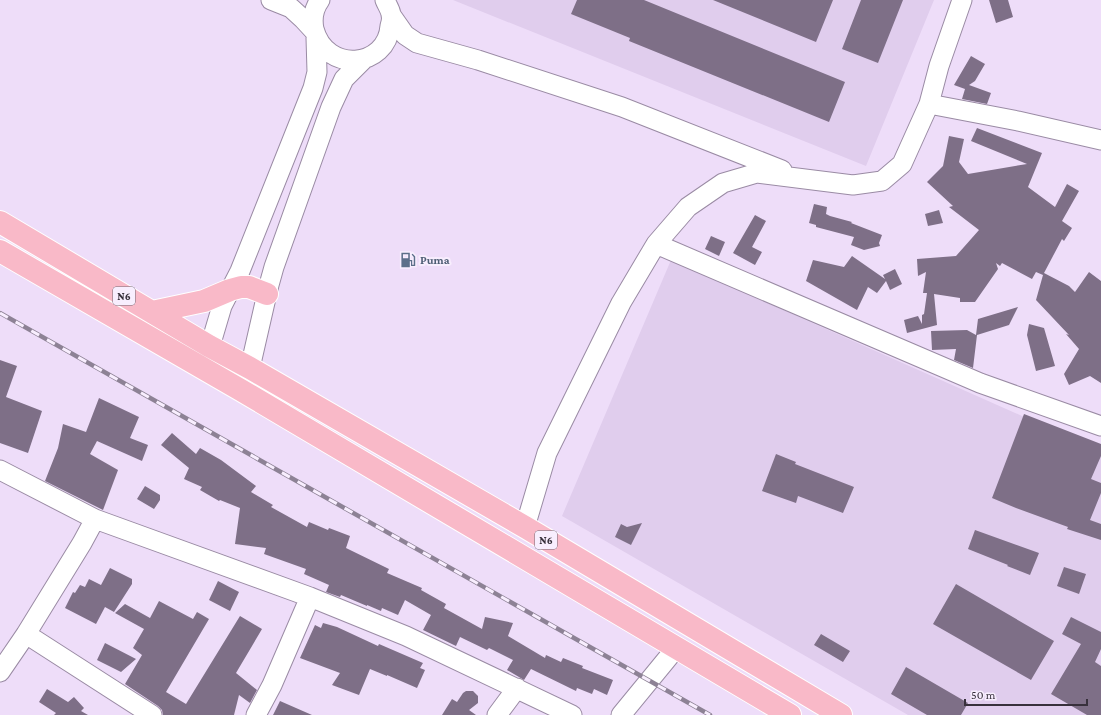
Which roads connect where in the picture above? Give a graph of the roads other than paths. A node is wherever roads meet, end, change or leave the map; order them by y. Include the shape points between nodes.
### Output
1 (271, 0) edge
2 (320, 0) edge
3 (962, 0) edge
4 (388, 8) edge
5 (316, 35) junction
6 (417, 42) junction
7 (380, 50) junction
8 (363, 60) junction
9 (929, 104) junction
10 (1101, 140) edge
11 (804, 178) junction
12 (0, 222) edge
13 (656, 244) junction
14 (0, 251) edge
15 (230, 290) junction
16 (267, 294) junction
17 (152, 312) junction
18 (209, 346) junction
19 (250, 368) junction
20 (204, 369) junction
21 (239, 389) junction
22 (1101, 426) edge
23 (0, 470) edge
24 (94, 519) junction
25 (525, 527) junction
26 (310, 597) junction
27 (26, 634) junction
28 (676, 648) junction
29 (0, 672) edge
30 (517, 688) junction
31 (152, 715) edge
32 (256, 715) edge
33 (497, 715) edge
34 (572, 715) edge
35 (621, 715) edge
36 (790, 715) edge
37 (840, 715) edge

1 - 5 street via 291,8 303,18
2 - 5 street via 313,16
3 - 9 street
4 - 6 street via 405,35
4 - 7 street via 390,34
5 - 8 street via 321,45 336,57
5 - 15 street via 317,72 313,88 240,271
6 - 7 street
6 - 11 street via 622,107
7 - 8 street
8 - 16 street via 344,80 331,107 281,246
9 - 10 street
9 - 11 street via 902,164 882,181 853,185
11 - 13 street via 757,173 723,183 688,207
12 - 17 highway, N6
13 - 22 street via 980,383
13 - 25 street via 621,304 547,453
14 - 20 highway, N6
15 - 16 highway via 249,287
15 - 17 highway via 204,301
15 - 18 street
16 - 19 street
17 - 18 highway, N6
18 - 19 highway, N6
18 - 20 street
19 - 21 street
19 - 25 highway, N6
20 - 21 highway, N6
21 - 28 highway, N6
23 - 24 street
24 - 26 street
24 - 27 street
25 - 37 highway, N6
26 - 30 street via 406,636
26 - 32 street via 272,685
27 - 29 street
27 - 31 street
28 - 35 street
28 - 36 highway, N6
30 - 33 street
30 - 34 street

